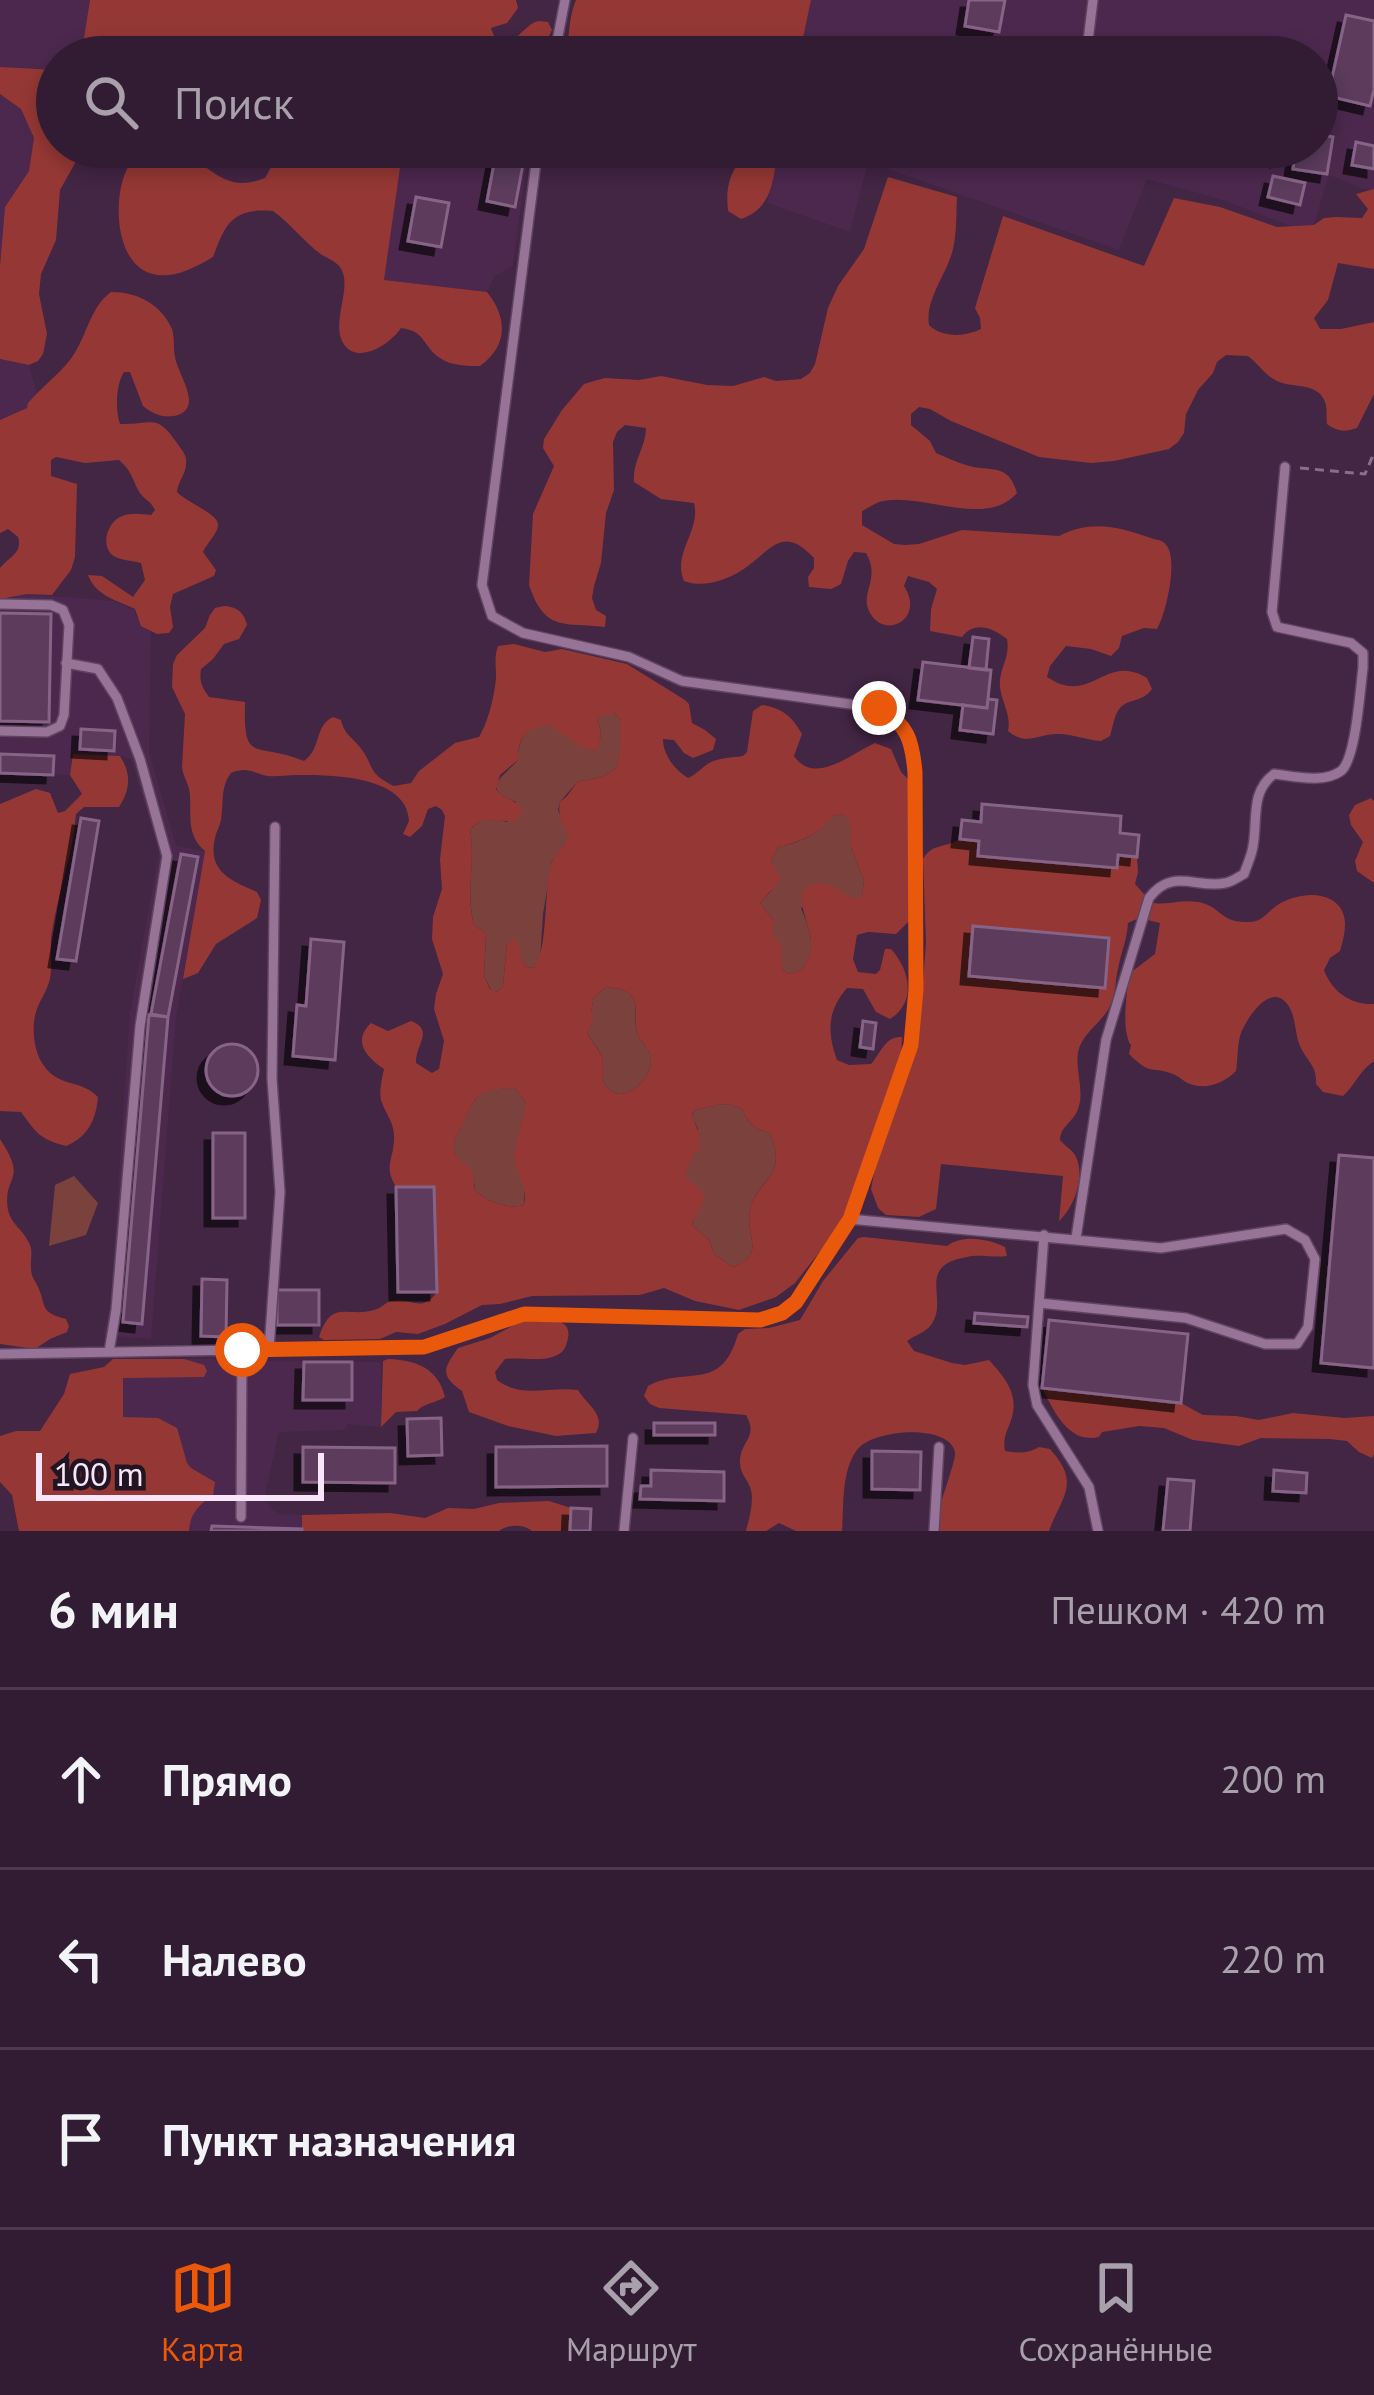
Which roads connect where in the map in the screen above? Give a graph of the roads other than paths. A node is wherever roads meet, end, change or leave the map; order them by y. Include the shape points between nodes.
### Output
1 (565, 0) edge
2 (1093, 0) edge
3 (558, 36) edge
4 (1089, 36) edge
5 (535, 168) edge
6 (1285, 466) road end
7 (0, 604) edge
8 (66, 663) junction
9 (0, 730) edge
10 (275, 827) dead end
11 (850, 1219) junction
12 (1045, 1235) junction
13 (1076, 1238) junction
14 (1039, 1303) junction
15 (269, 1349) junction
16 (242, 1350) junction
17 (109, 1352) junction
18 (0, 1354) edge
19 (633, 1438) dead end
20 (939, 1447) dead end
21 (242, 1516) dead end
22 (624, 1531) edge
23 (934, 1531) edge
24 (1098, 1531) edge

1 - 3 lane
2 - 4 lane
5 - 11 lane via 482,585 492,616 682,681 879,708 897,719 912,745 911,1045
6 - 13 lane via 1272,612 1277,627 1351,643 1363,653 1349,758 1340,771 1318,778 1274,773 1262,783 1244,874 1226,884 1178,880 1149,898 1106,1040
7 - 8 lane via 64,610
8 - 9 lane via 59,726
8 - 17 lane via 98,669 116,698 167,856 140,1026
10 - 15 lane via 272,1079 280,1192
11 - 12 lane
11 - 15 lane via 796,1302 760,1320 524,1314 424,1347
12 - 13 lane
12 - 14 lane
13 - 14 lane via 1161,1248 1286,1229 1316,1259 1308,1327 1297,1344 1265,1344 1186,1318
14 - 24 lane via 1037,1405 1089,1487
15 - 16 lane
16 - 17 lane
16 - 21 lane
17 - 18 lane
19 - 22 lane
20 - 23 lane

